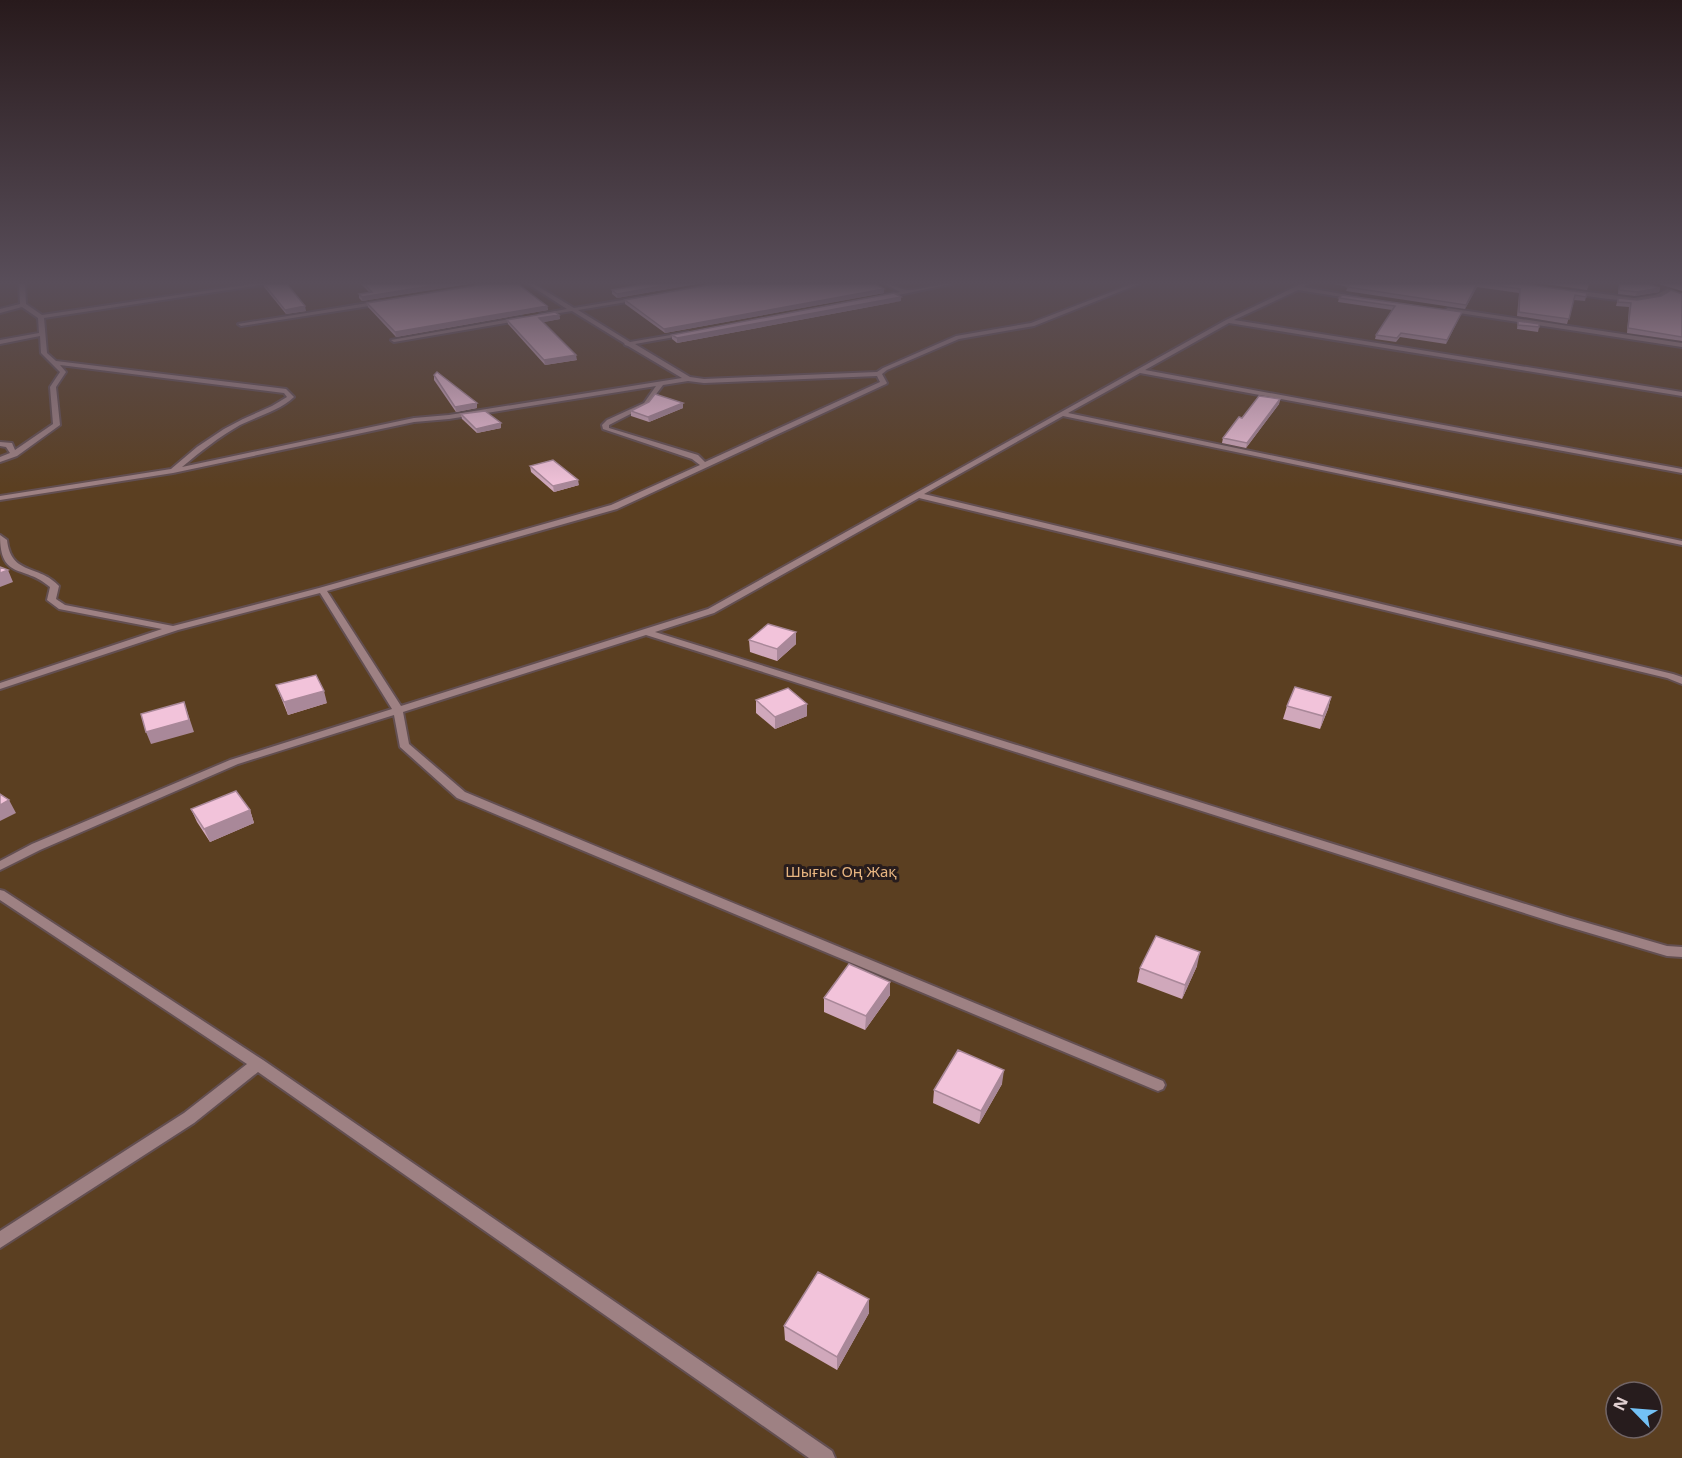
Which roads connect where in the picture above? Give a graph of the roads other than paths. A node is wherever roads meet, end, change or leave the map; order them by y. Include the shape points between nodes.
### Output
1 (45, 352) edge
2 (641, 352) edge
3 (924, 352) edge
4 (1172, 352) edge
5 (1421, 352) edge
6 (56, 363) junction
7 (1140, 370) junction
8 (879, 374) junction
9 (688, 379) junction
10 (661, 383) junction
11 (1682, 394) edge
12 (1062, 414) junction
13 (0, 444) edge
14 (14, 454) junction
15 (0, 460) edge
16 (705, 466) junction
17 (173, 471) junction
18 (1682, 471) edge
19 (917, 495) junction
20 (0, 498) edge
21 (0, 537) edge
22 (1682, 543) edge
23 (11, 564) junction
24 (0, 568) edge
25 (322, 590) junction
26 (175, 628) junction
27 (647, 632) junction
28 (1682, 681) edge
29 (0, 686) edge
30 (398, 710) junction
31 (0, 866) edge
32 (0, 894) edge
33 (1682, 952) edge
34 (258, 1064) junction
35 (1158, 1085) dead end
36 (0, 1240) edge
37 (825, 1458) edge

1 - 6 street
2 - 9 street
3 - 8 street
4 - 7 street
5 - 11 street
6 - 14 street via 63,372 53,387 57,425
6 - 17 street via 286,391 291,397 210,441
7 - 12 street
7 - 18 street
8 - 9 street
8 - 16 street via 884,383
9 - 10 street
10 - 16 street via 646,404 609,421 606,429 695,457
10 - 17 street via 396,423
12 - 19 street
12 - 22 street
13 - 14 street via 9,445
14 - 15 street
16 - 25 street via 614,507
17 - 20 street
19 - 27 street via 711,611
19 - 28 street
21 - 23 street
23 - 24 street
23 - 26 street via 47,579 55,586 51,600 62,607
25 - 26 street
25 - 30 street
26 - 29 street
27 - 30 street
27 - 33 street via 1564,921
30 - 31 street via 234,762
30 - 35 street via 404,745 461,795
32 - 34 street
34 - 36 street via 189,1118
34 - 37 street

